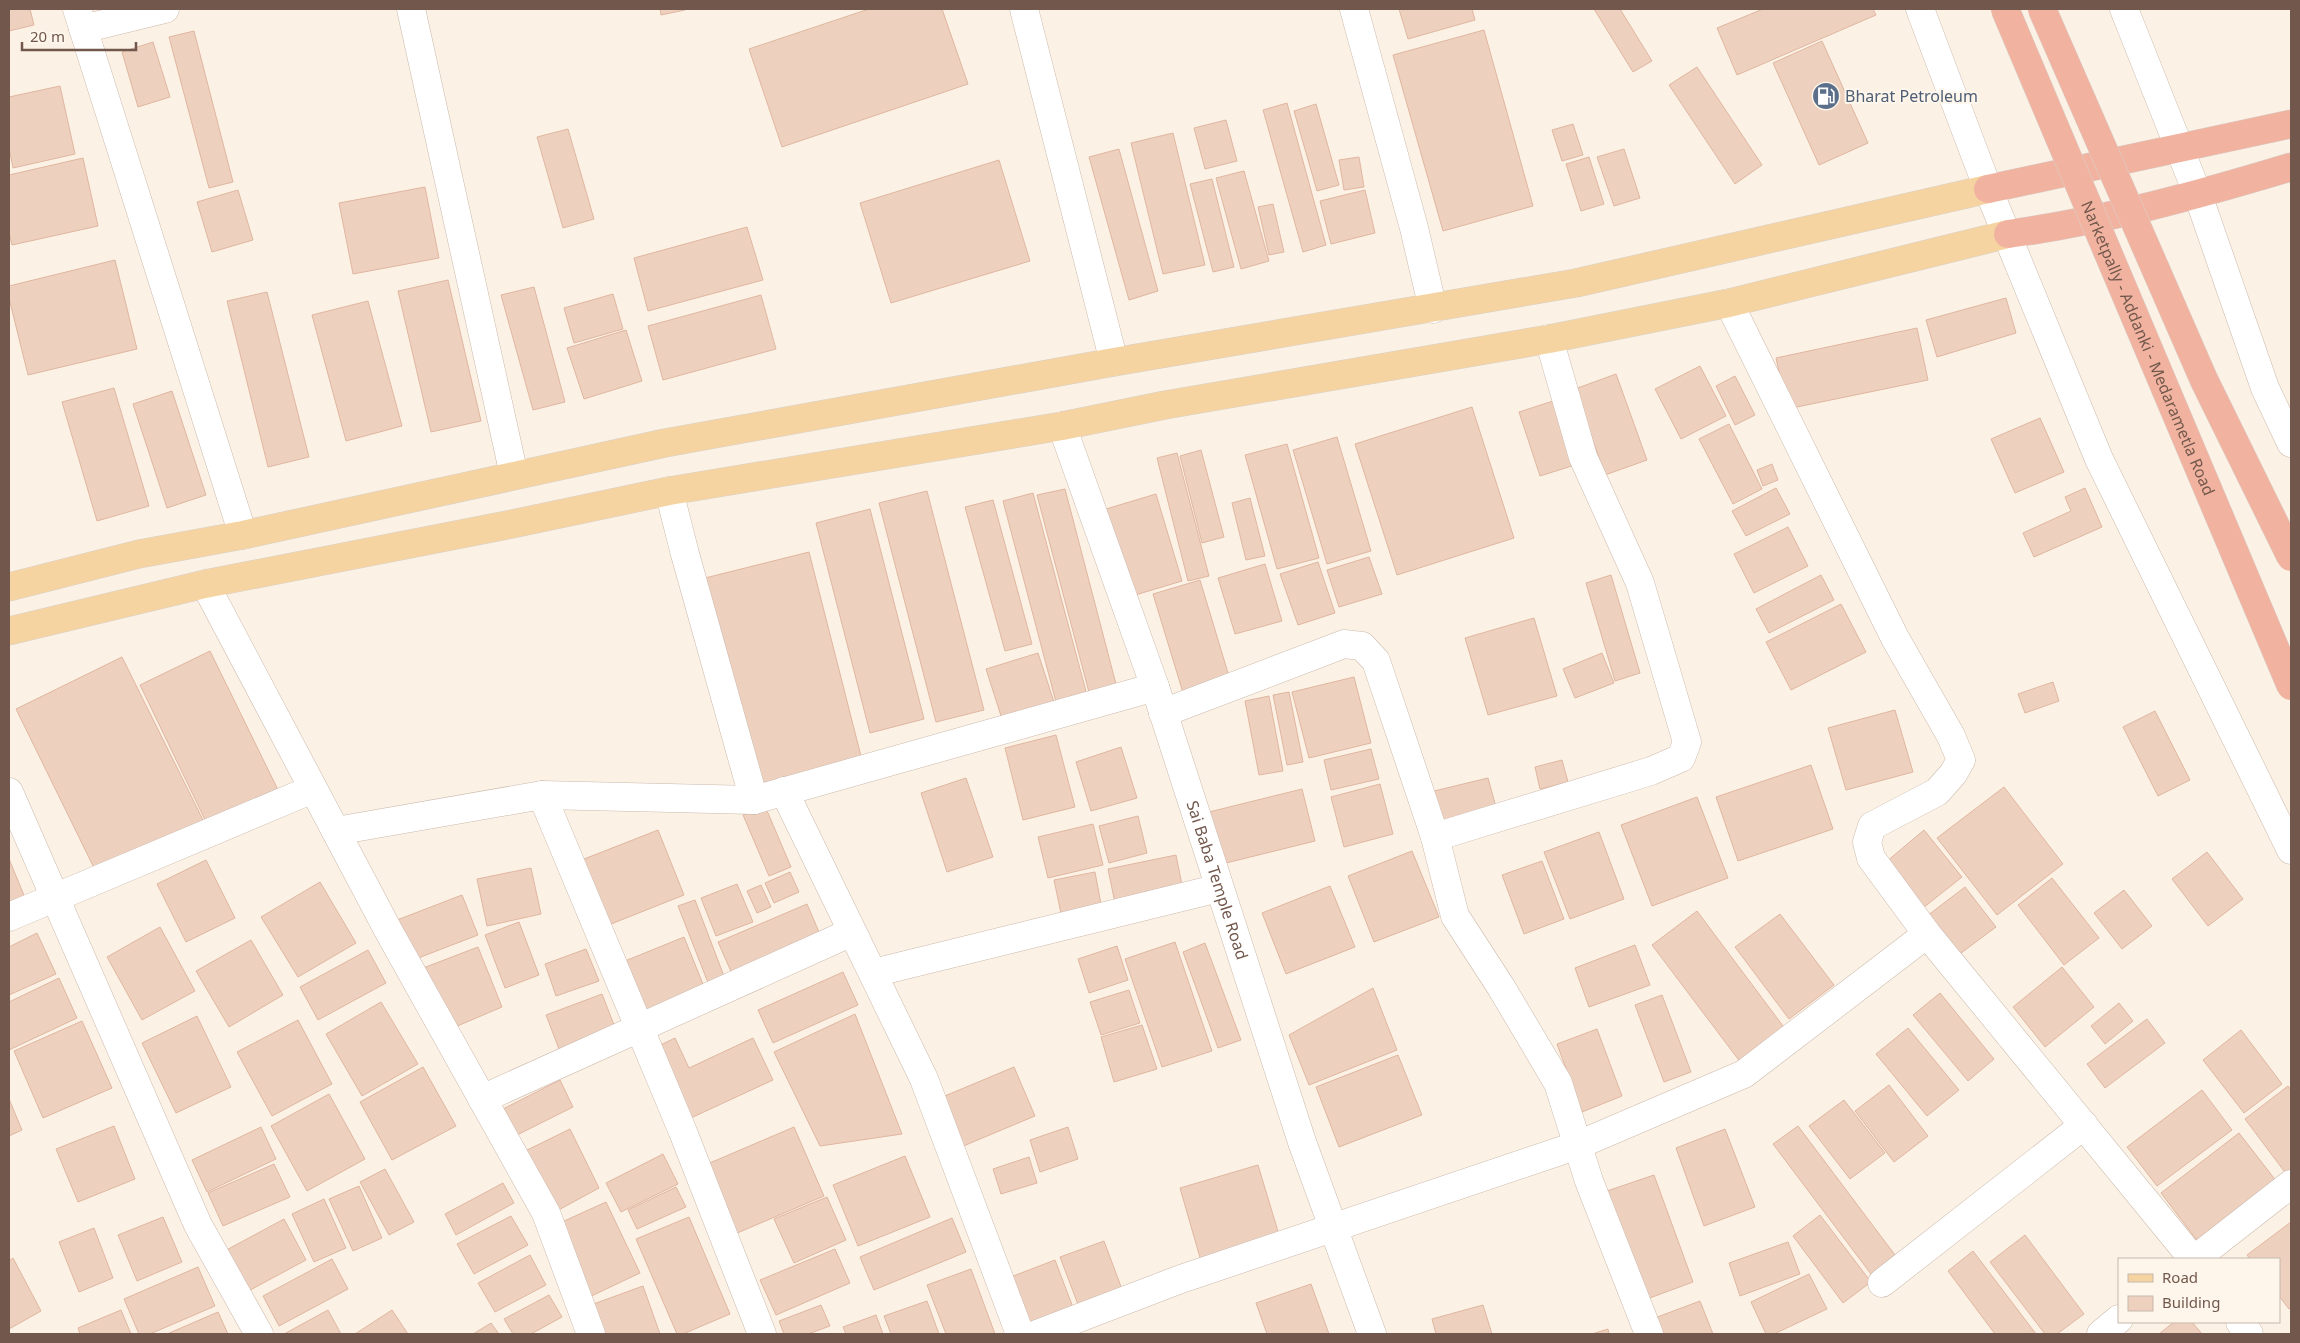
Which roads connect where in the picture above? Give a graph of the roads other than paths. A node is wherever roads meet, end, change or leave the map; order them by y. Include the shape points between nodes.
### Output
1 (165, 9) edge
2 (411, 9) edge
3 (1024, 9) edge
4 (1354, 9) edge
5 (1920, 9) edge
6 (2005, 9) edge
7 (2042, 9) edge
8 (2124, 9) edge
9 (80, 19) edge
10 (2291, 124) edge
11 (2179, 148) junction
12 (2291, 167) edge
13 (1988, 189) junction
14 (2198, 195) junction
15 (2008, 234) junction
16 (1729, 303) junction
17 (1433, 309) junction
18 (1549, 339) junction
19 (1114, 362) junction
20 (1062, 426) junction
21 (2291, 443) edge
22 (514, 475) junction
23 (669, 491) junction
24 (243, 535) junction
25 (2291, 558) edge
26 (205, 584) junction
27 (9, 587) edge
28 (9, 631) edge
29 (2291, 686) edge
30 (1159, 700) junction
31 (313, 789) junction
32 (784, 791) junction
33 (9, 792) edge
34 (542, 795) junction
35 (754, 800) junction
36 (336, 832) junction
37 (1435, 837) junction
38 (2291, 850) edge
39 (1219, 888) junction
40 (56, 896) junction
41 (9, 917) edge
42 (852, 932) junction
43 (1927, 934) junction
44 (873, 973) junction
45 (639, 1028) junction
46 (482, 1099) junction
47 (2084, 1125) junction
48 (1578, 1145) junction
49 (2291, 1184) edge
50 (1333, 1227) junction
51 (2193, 1258) edge
52 (2195, 1258) edge
53 (1882, 1283) dead end
54 (2118, 1320) edge
55 (2241, 1323) edge
56 (259, 1334) edge
57 (591, 1334) edge
58 (762, 1334) edge
59 (1020, 1334) edge
60 (1037, 1334) edge
61 (1372, 1334) edge
62 (1649, 1334) edge
63 (2101, 1334) edge
64 (2249, 1334) edge

1 - 9 street
2 - 22 street
3 - 19 street
4 - 17 street
5 - 13 street
6 - 29 highway, Narketpally - Addanki - Medarametla Road, bridge
7 - 25 highway, bridge via 2204,380
8 - 11 street
9 - 24 street
10 - 11 highway
11 - 13 highway
11 - 14 street
12 - 14 highway
13 - 15 street
13 - 17 main road via 1604,277
14 - 15 highway via 2046,229
14 - 21 street via 2265,388
15 - 16 main road
15 - 38 street via 2099,459
16 - 18 main road
16 - 43 street via 1895,638 1951,736 1961,760 1937,792 1872,826 1866,842 1871,858
17 - 19 main road
18 - 20 main road via 1175,403
18 - 37 street via 1584,456 1640,583 1687,742 1681,758 1651,771
19 - 22 main road via 666,443
20 - 23 main road
20 - 30 street, Sai Baba Temple Road
22 - 24 main road
23 - 26 main road
23 - 35 street
24 - 27 main road via 139,554
26 - 28 main road
26 - 31 street
30 - 32 street
30 - 37 street via 1344,644 1362,646 1376,661
30 - 39 street, Sai Baba Temple Road
31 - 36 street
31 - 40 street
32 - 35 street
32 - 42 street
33 - 40 street
34 - 35 street
34 - 36 street
34 - 45 street
36 - 46 street
37 - 48 street via 1454,916 1502,988 1558,1083
39 - 44 street
39 - 50 street, Sai Baba Temple Road
40 - 41 street
40 - 56 street via 198,1225
42 - 44 street
42 - 45 street
43 - 47 street
43 - 48 street via 1744,1074
44 - 59 street via 924,1079
45 - 46 street
45 - 58 street
46 - 57 street via 546,1213
47 - 51 street
47 - 53 street
48 - 50 street
48 - 62 street via 1588,1181
49 - 52 street
50 - 60 street via 1181,1279
50 - 61 street, Sai Baba Temple Road
54 - 63 street
55 - 64 street

